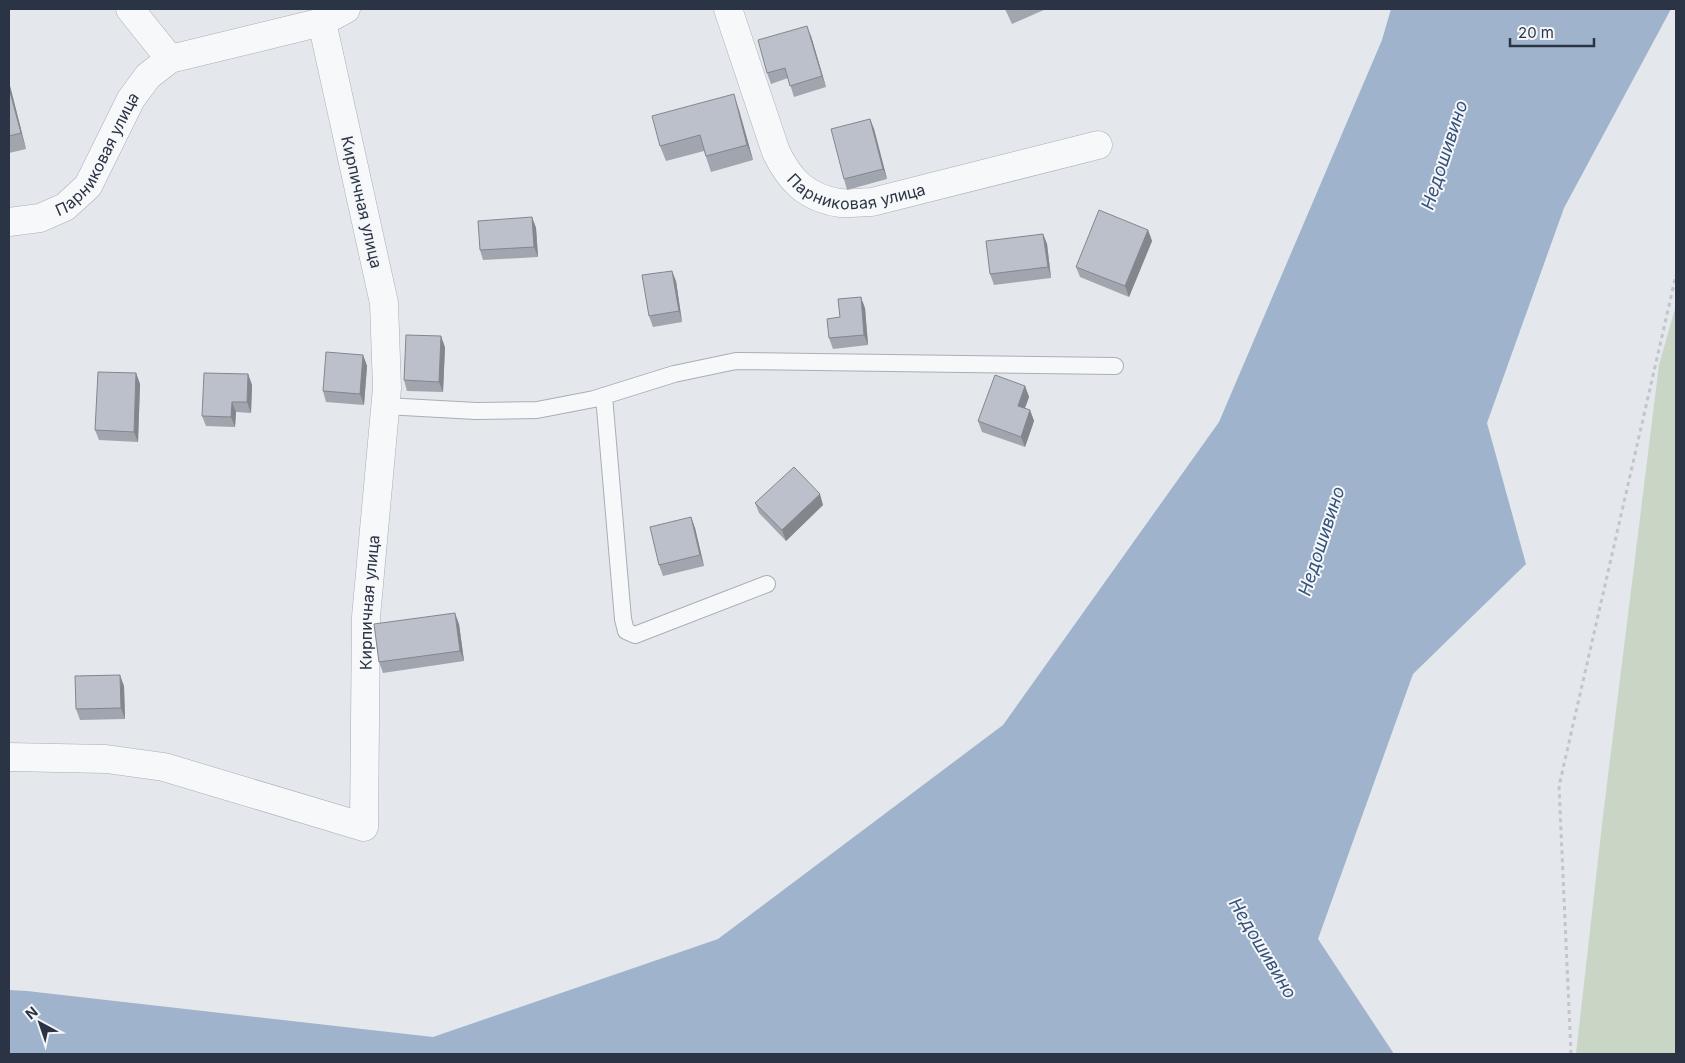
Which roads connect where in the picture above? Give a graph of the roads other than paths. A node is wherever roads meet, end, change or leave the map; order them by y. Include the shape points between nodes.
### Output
1 (130, 9) edge
2 (346, 9) edge
3 (728, 9) edge
4 (322, 22) junction
5 (170, 59) junction
6 (1098, 145) dead end
7 (9, 222) edge
8 (1115, 366) dead end
9 (604, 396) junction
10 (385, 406) junction
11 (767, 584) dead end
12 (9, 758) edge

1 - 5 street
2 - 4 street, Парниковая улица
3 - 6 street, Парниковая улица via 785,171 802,188 818,196 840,203 872,202
4 - 5 street, Парниковая улица
4 - 10 street, Кирпичная улица via 384,303
5 - 7 street, Парниковая улица via 148,76 132,99 88,186 65,207 40,218
8 - 9 lane via 736,361 674,374
9 - 10 lane via 537,410 476,411
9 - 11 lane via 626,631 635,636
10 - 12 street, Кирпичная улица via 366,617 364,827 164,767 106,759

